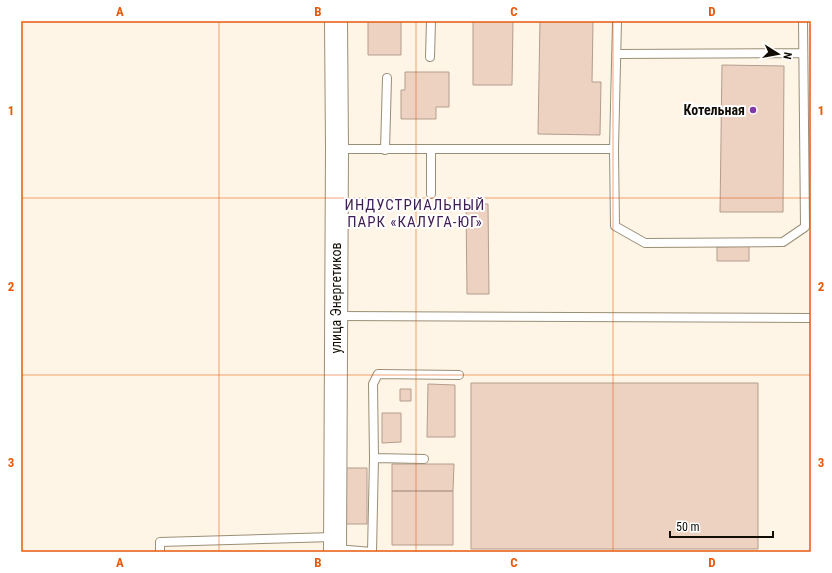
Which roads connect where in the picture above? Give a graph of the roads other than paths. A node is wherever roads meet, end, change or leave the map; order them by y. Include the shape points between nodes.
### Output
1 (336, 21) edge
2 (431, 21) edge
3 (617, 21) edge
4 (803, 21) edge
5 (803, 53) junction
6 (616, 54) junction
7 (430, 57) dead end
8 (387, 78) dead end
9 (337, 149) junction
10 (614, 149) junction
11 (385, 150) junction
12 (431, 150) junction
13 (431, 194) dead end
14 (336, 316) junction
15 (811, 318) edge
16 (459, 375) dead end
17 (374, 458) junction
18 (424, 459) dead end
19 (335, 546) edge
20 (160, 552) edge
21 (372, 552) edge

1 - 9 street, улица Энергетиков
2 - 7 lane
3 - 6 lane
4 - 5 lane
5 - 6 lane
5 - 10 lane via 805,227 783,242 645,243 615,226
6 - 10 lane
8 - 11 lane
9 - 11 lane
9 - 14 street, улица Энергетиков
10 - 12 lane
11 - 12 lane
12 - 13 lane
14 - 15 lane
14 - 19 street, улица Энергетиков
16 - 17 lane via 378,374 373,384
17 - 18 lane
17 - 21 lane
19 - 20 lane via 160,542
19 - 21 lane

